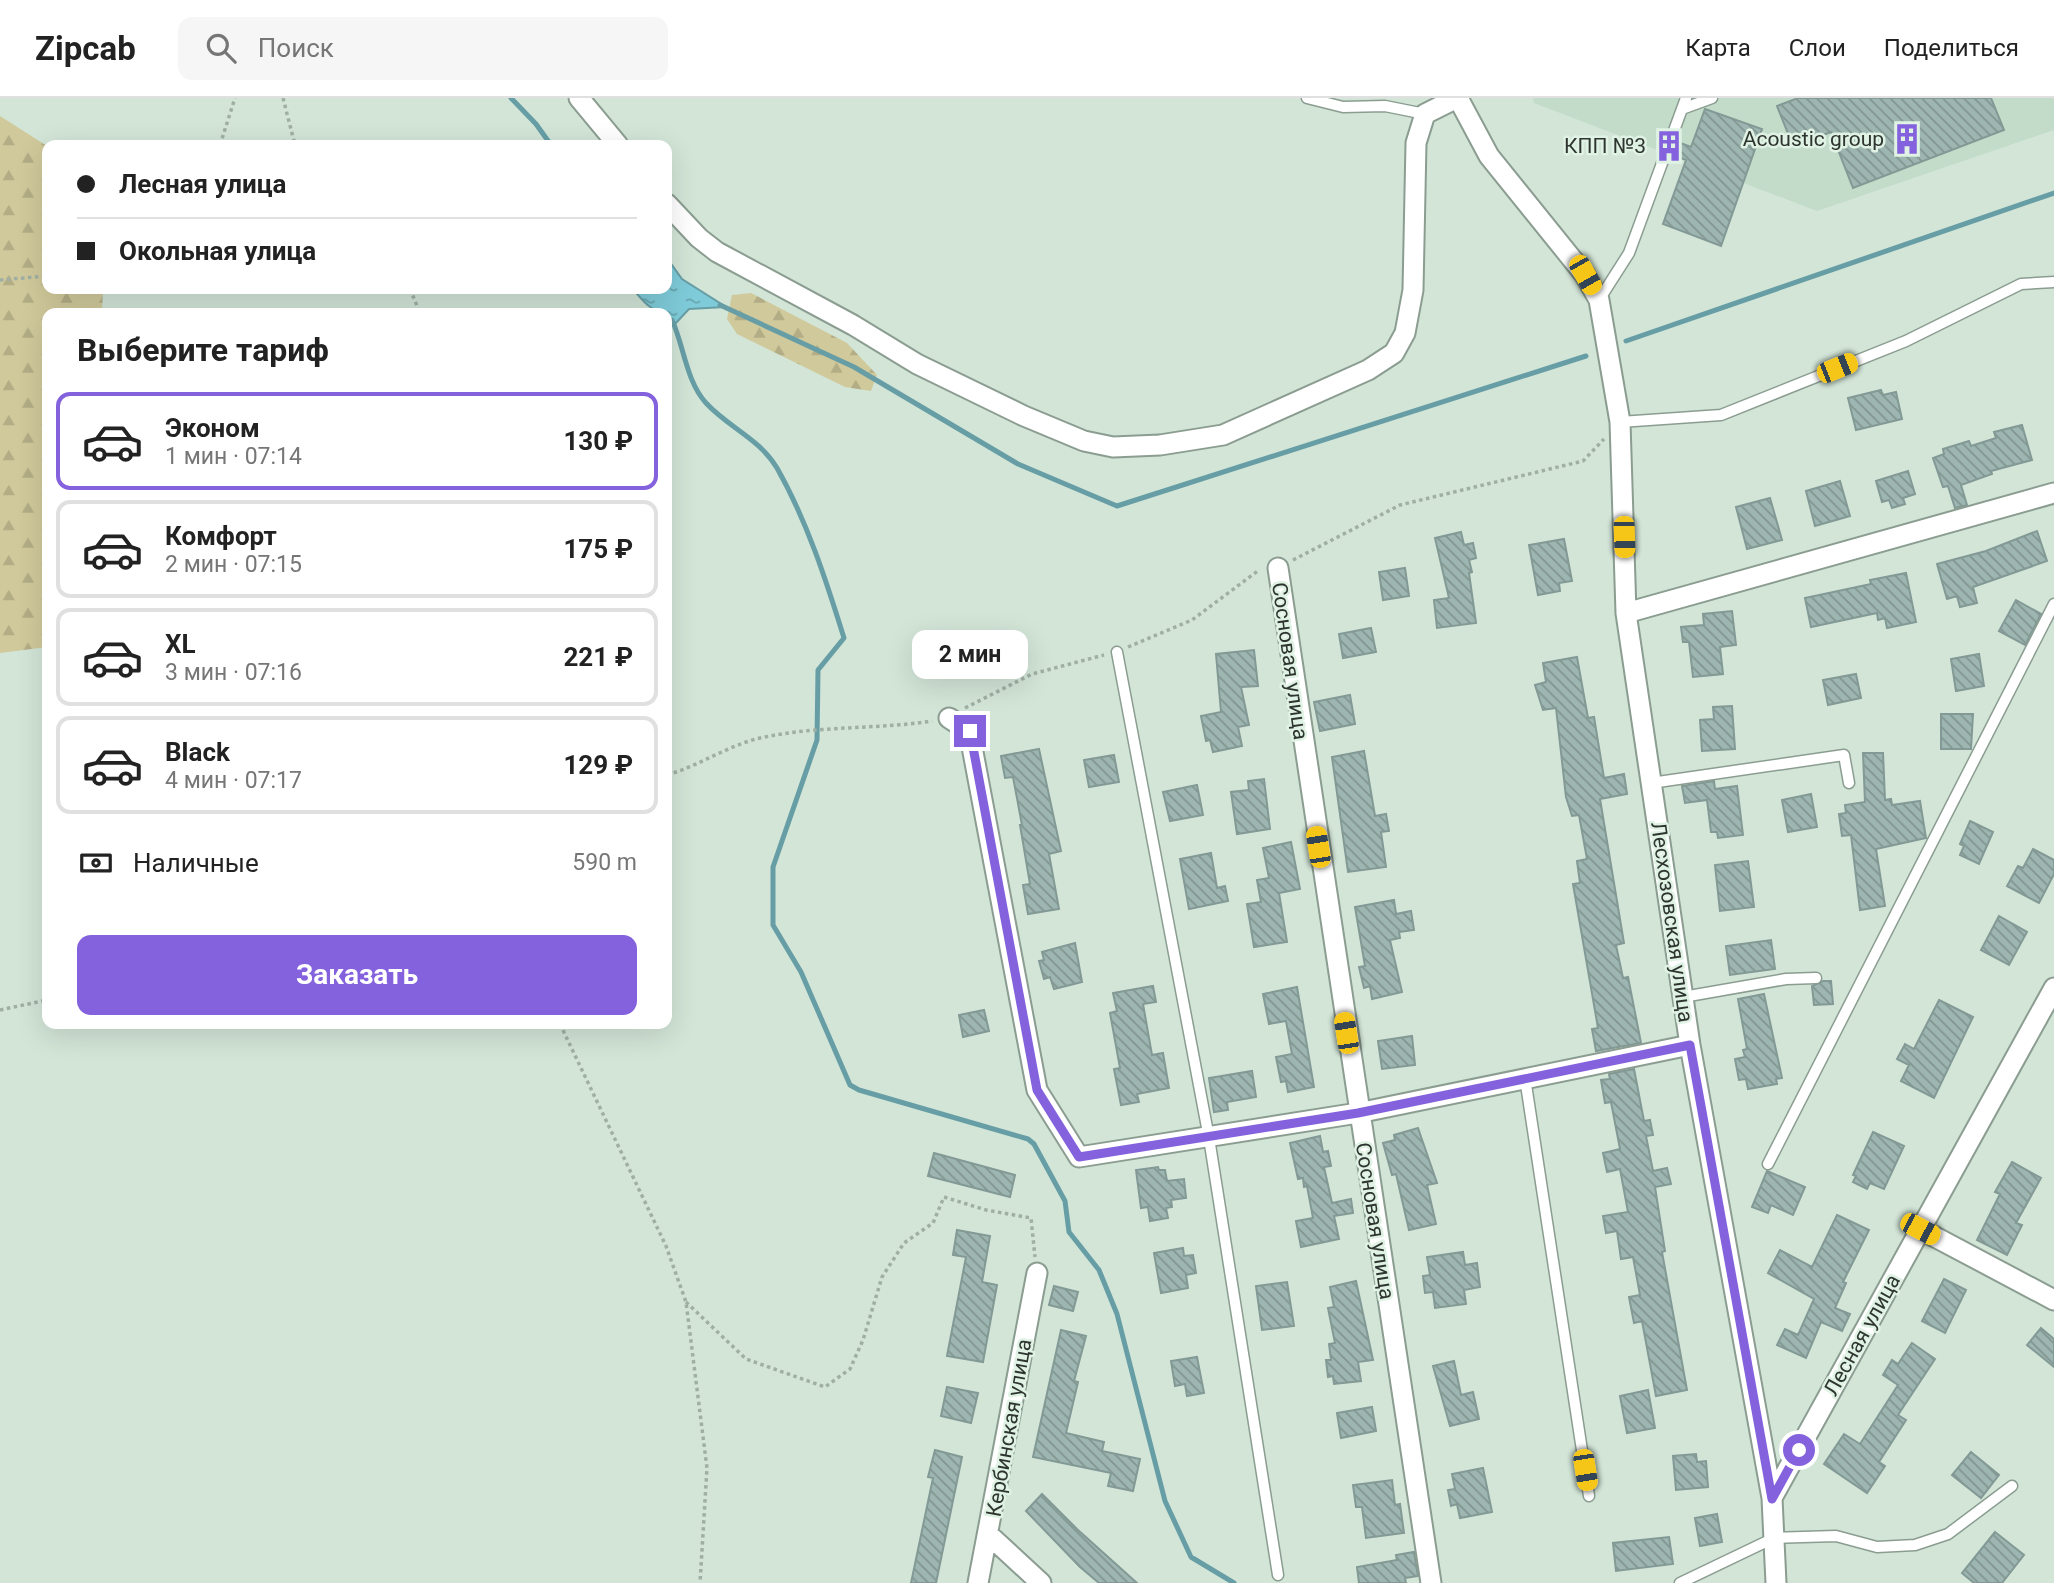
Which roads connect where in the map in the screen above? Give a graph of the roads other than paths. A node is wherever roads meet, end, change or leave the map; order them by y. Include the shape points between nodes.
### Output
1 (579, 98) edge
2 (1307, 98) edge
3 (1457, 98) edge
4 (1686, 98) edge
5 (1712, 98) edge
6 (1682, 109) junction
7 (1425, 114) junction
8 (614, 140) edge
9 (672, 209) edge
10 (2054, 282) edge
11 (1599, 300) junction
12 (1619, 422) junction
13 (2054, 493) edge
14 (1278, 568) road end
15 (2054, 604) edge
16 (1626, 613) junction
17 (1118, 652) road end
18 (949, 718) road end
19 (1651, 783) junction
20 (1849, 783) dead end
21 (1816, 978) dead end
22 (2054, 988) edge
23 (1683, 997) junction
24 (1690, 1045) junction
25 (1525, 1078) junction
26 (1358, 1113) junction
27 (1209, 1138) junction
28 (1768, 1164) dead end
29 (1920, 1229) junction
30 (1037, 1273) road end
31 (2054, 1300) edge
32 (2012, 1486) dead end
33 (1589, 1496) dead end
34 (1772, 1499) junction
35 (989, 1535) junction
36 (1774, 1538) junction
37 (1278, 1575) dead end
38 (978, 1583) edge
39 (1041, 1583) edge
40 (1431, 1583) edge
41 (1680, 1583) edge
42 (1776, 1583) edge

1 - 8 street
2 - 7 lane via 1343,107 1385,106
3 - 7 street
3 - 11 street via 1489,156 1585,275
4 - 6 lane
5 - 6 lane
6 - 11 lane via 1629,253
7 - 9 street via 1416,143 1413,290 1405,334 1394,354 1223,435 1160,445 1113,447 1084,441 1024,416 917,364 853,324 717,252
10 - 12 lane via 2021,284 1906,341 1721,415
11 - 12 street, Лесхозовская улица
12 - 16 street, Лесхозовская улица
13 - 16 street
14 - 26 street, Сосновая улица
15 - 28 lane
16 - 19 street, Лесхозовская улица
17 - 27 lane
18 - 27 street via 970,731 1037,1090 1079,1157
19 - 20 lane via 1844,755
19 - 23 street, Лесхозовская улица
21 - 23 lane
22 - 29 street, Лесная улица
23 - 24 street, Лесхозовская улица
24 - 25 street
24 - 34 street, Лесхозовская улица
25 - 26 street
25 - 33 lane
26 - 27 street
26 - 40 street, Сосновая улица
27 - 37 lane
29 - 31 street
29 - 34 street, Лесная улица
30 - 35 street, Кербинская улица
32 - 36 lane via 1948,1534 1915,1545 1877,1547 1836,1535
34 - 36 street, Лесхозовская улица
35 - 38 street, Кербинская улица
35 - 39 street
36 - 41 lane
36 - 42 street, Лесхозовская улица

